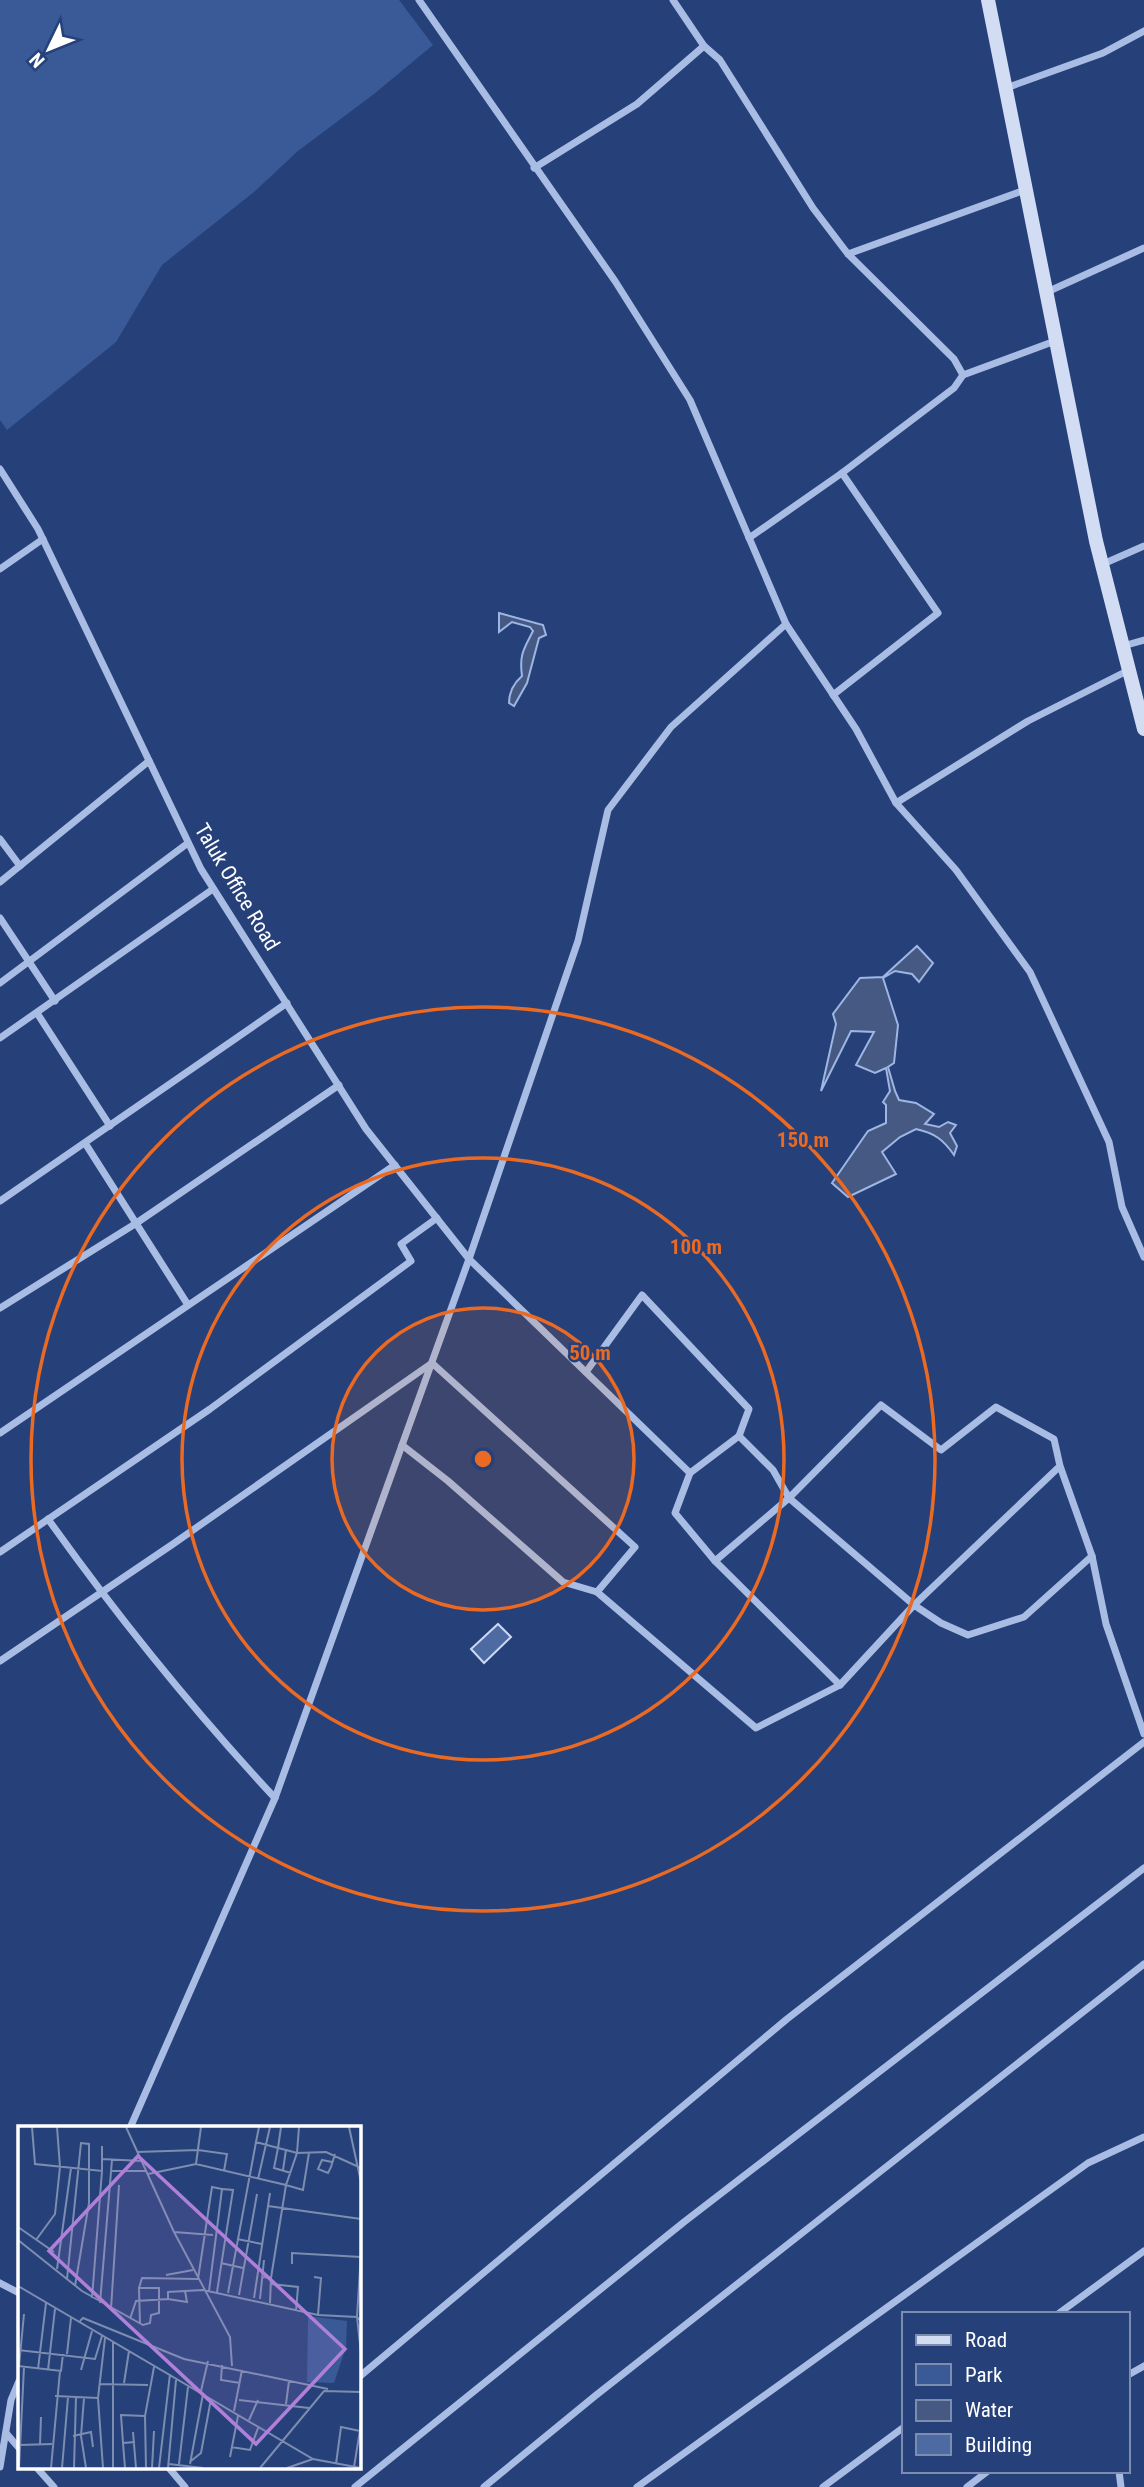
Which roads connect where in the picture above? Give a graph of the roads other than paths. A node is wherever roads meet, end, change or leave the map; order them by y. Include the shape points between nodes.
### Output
1 (419, 0) edge
2 (673, 0) edge
3 (988, 0) edge
4 (1144, 31) edge
5 (704, 46) junction
6 (1006, 88) junction
7 (534, 168) junction
8 (1026, 189) junction
9 (1144, 248) edge
10 (848, 254) junction
11 (1046, 292) junction
12 (1056, 341) junction
13 (963, 375) junction
14 (0, 469) edge
15 (842, 473) junction
16 (749, 538) junction
17 (43, 539) junction
18 (1144, 546) edge
19 (1102, 565) junction
20 (0, 569) edge
21 (786, 624) junction
22 (1144, 640) edge
23 (1123, 646) junction
24 (1129, 670) junction
25 (833, 695) junction
26 (1144, 729) edge
27 (149, 761) junction
28 (896, 803) junction
29 (0, 839) edge
30 (188, 843) junction
31 (20, 866) junction
32 (0, 882) edge
33 (213, 889) junction
34 (0, 918) edge
35 (29, 962) junction
36 (0, 983) edge
37 (55, 1001) junction
38 (287, 1003) junction
39 (37, 1013) junction
40 (0, 1038) edge
41 (339, 1085) junction
42 (110, 1126) junction
43 (85, 1143) junction
44 (395, 1165) junction
45 (0, 1201) edge
46 (437, 1218) junction
47 (135, 1224) junction
48 (1144, 1256) edge
49 (469, 1259) junction
50 (188, 1305) junction
51 (0, 1308) edge
52 (432, 1363) junction
53 (586, 1372) junction
54 (0, 1433) edge
55 (739, 1436) junction
56 (402, 1445) junction
57 (1060, 1466) junction
58 (690, 1473) junction
59 (789, 1498) junction
60 (48, 1519) junction
61 (0, 1552) edge
62 (1092, 1556) junction
63 (715, 1561) junction
64 (597, 1592) junction
65 (101, 1593) junction
66 (914, 1605) junction
67 (0, 1661) edge
68 (840, 1685) junction
69 (1144, 1734) edge
70 (1144, 1742) edge
71 (275, 1798) junction
72 (1144, 1868) edge
73 (1144, 1964) edge
74 (131, 2126) edge
75 (1144, 2137) edge
76 (1144, 2250) edge
77 (0, 2283) edge
78 (18, 2292) edge
79 (1061, 2312) edge
80 (360, 2376) edge
81 (18, 2383) edge
82 (902, 2428) edge
83 (6, 2433) junction
84 (18, 2447) edge
85 (0, 2467) edge
86 (39, 2470) edge
87 (171, 2470) edge
88 (985, 2473) edge
89 (54, 2487) edge
90 (185, 2487) edge
91 (355, 2487) edge
92 (484, 2487) edge
93 (637, 2487) edge
94 (823, 2487) edge
95 (967, 2487) edge

1 - 7 street
2 - 5 street
3 - 6 main road
4 - 6 street via 1103,53
5 - 7 street via 637,104
5 - 10 street via 720,60 813,208
6 - 8 main road
7 - 16 street via 615,281 690,400
8 - 10 street
8 - 11 main road
9 - 11 street
10 - 13 street via 954,359
11 - 12 main road
12 - 13 street
12 - 19 main road
13 - 15 street via 954,388
14 - 17 street, Taluk Office Road
15 - 16 street
15 - 25 street via 938,613
16 - 21 street
17 - 20 street
17 - 27 street, Taluk Office Road
18 - 19 street
19 - 23 main road
21 - 25 street
21 - 49 street via 671,727 607,810 578,941
22 - 23 street
23 - 24 main road
24 - 26 main road
24 - 28 street via 1028,721
25 - 28 street
27 - 30 street, Taluk Office Road
27 - 31 street
28 - 48 street via 956,870 1030,972 1109,1142 1122,1207
29 - 31 street
30 - 33 street, Taluk Office Road
30 - 35 street
31 - 32 street
33 - 37 street
33 - 38 street, Taluk Office Road
34 - 35 street
35 - 36 street
35 - 37 street
37 - 39 street
38 - 41 street, Taluk Office Road
38 - 42 street
39 - 40 street
39 - 42 street
41 - 44 street, Taluk Office Road
41 - 47 street
42 - 43 street
43 - 45 street
43 - 47 street
44 - 46 street, Taluk Office Road
44 - 50 street
46 - 49 street, Taluk Office Road
46 - 60 street via 401,1244 411,1261 210,1409
47 - 50 street
47 - 51 street
49 - 52 street
49 - 53 street, Taluk Office Road
50 - 54 street
52 - 56 street
52 - 64 street via 635,1547
52 - 65 street
53 - 55 street via 642,1295 749,1409
53 - 58 street, Taluk Office Road
55 - 58 street
55 - 59 street via 774,1470
56 - 64 street via 563,1582
56 - 71 street
57 - 59 street via 1054,1439 996,1407 941,1450 881,1405
57 - 62 street
57 - 66 street
58 - 63 street via 675,1513
59 - 63 street
59 - 66 street
60 - 61 street
60 - 65 street
62 - 66 street via 1024,1618 968,1636
62 - 69 street via 1106,1624
63 - 68 street
64 - 68 street via 756,1728
65 - 67 street
65 - 71 street
66 - 68 street
70 - 80 street via 787,2019
71 - 74 street
72 - 91 street via 684,2221
73 - 92 street
75 - 93 street via 1088,2163
76 - 79 street
77 - 78 street
81 - 83 street
82 - 94 street
83 - 84 street
83 - 85 street
86 - 89 street
87 - 90 street
88 - 95 street

